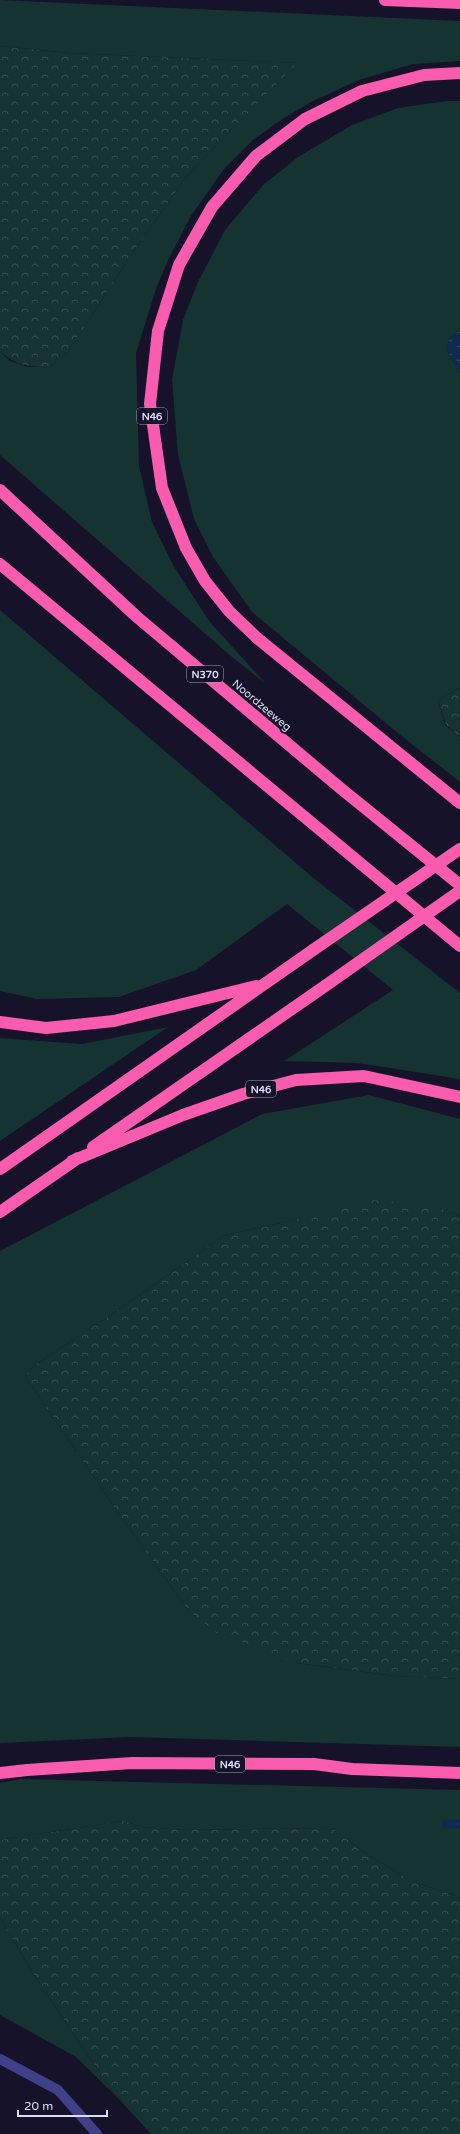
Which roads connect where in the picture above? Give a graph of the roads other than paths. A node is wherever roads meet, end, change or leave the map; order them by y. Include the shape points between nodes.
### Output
1 (385, 0) edge
2 (460, 3) edge
3 (460, 73) edge
4 (0, 490) edge
5 (0, 564) edge
6 (460, 803) edge
7 (460, 849) edge
8 (460, 885) edge
9 (460, 891) edge
10 (460, 946) edge
11 (263, 984) junction
12 (0, 1022) edge
13 (460, 1097) edge
14 (72, 1162) junction
15 (0, 1169) edge
16 (0, 1212) edge
17 (0, 1773) edge
18 (460, 1773) edge
19 (0, 2060) edge
20 (97, 2134) edge

1 - 2 highway
3 - 6 highway, N46 via 424,75 362,91 306,120 256,156 212,207 179,265 158,331 150,404 162,488 186,548 205,581 224,605 257,638
4 - 8 highway, Noordzeeweg / N370 via 137,616 339,787
5 - 10 highway
7 - 11 highway, bridge
9 - 14 highway, N46, bridge
11 - 12 highway via 114,1021 46,1028
11 - 15 highway
13 - 14 highway, N46 via 364,1076 296,1080 243,1094 183,1115
14 - 16 highway, N46
17 - 18 highway, N46 via 132,1764 314,1764 352,1769
19 - 20 lane via 58,2090

